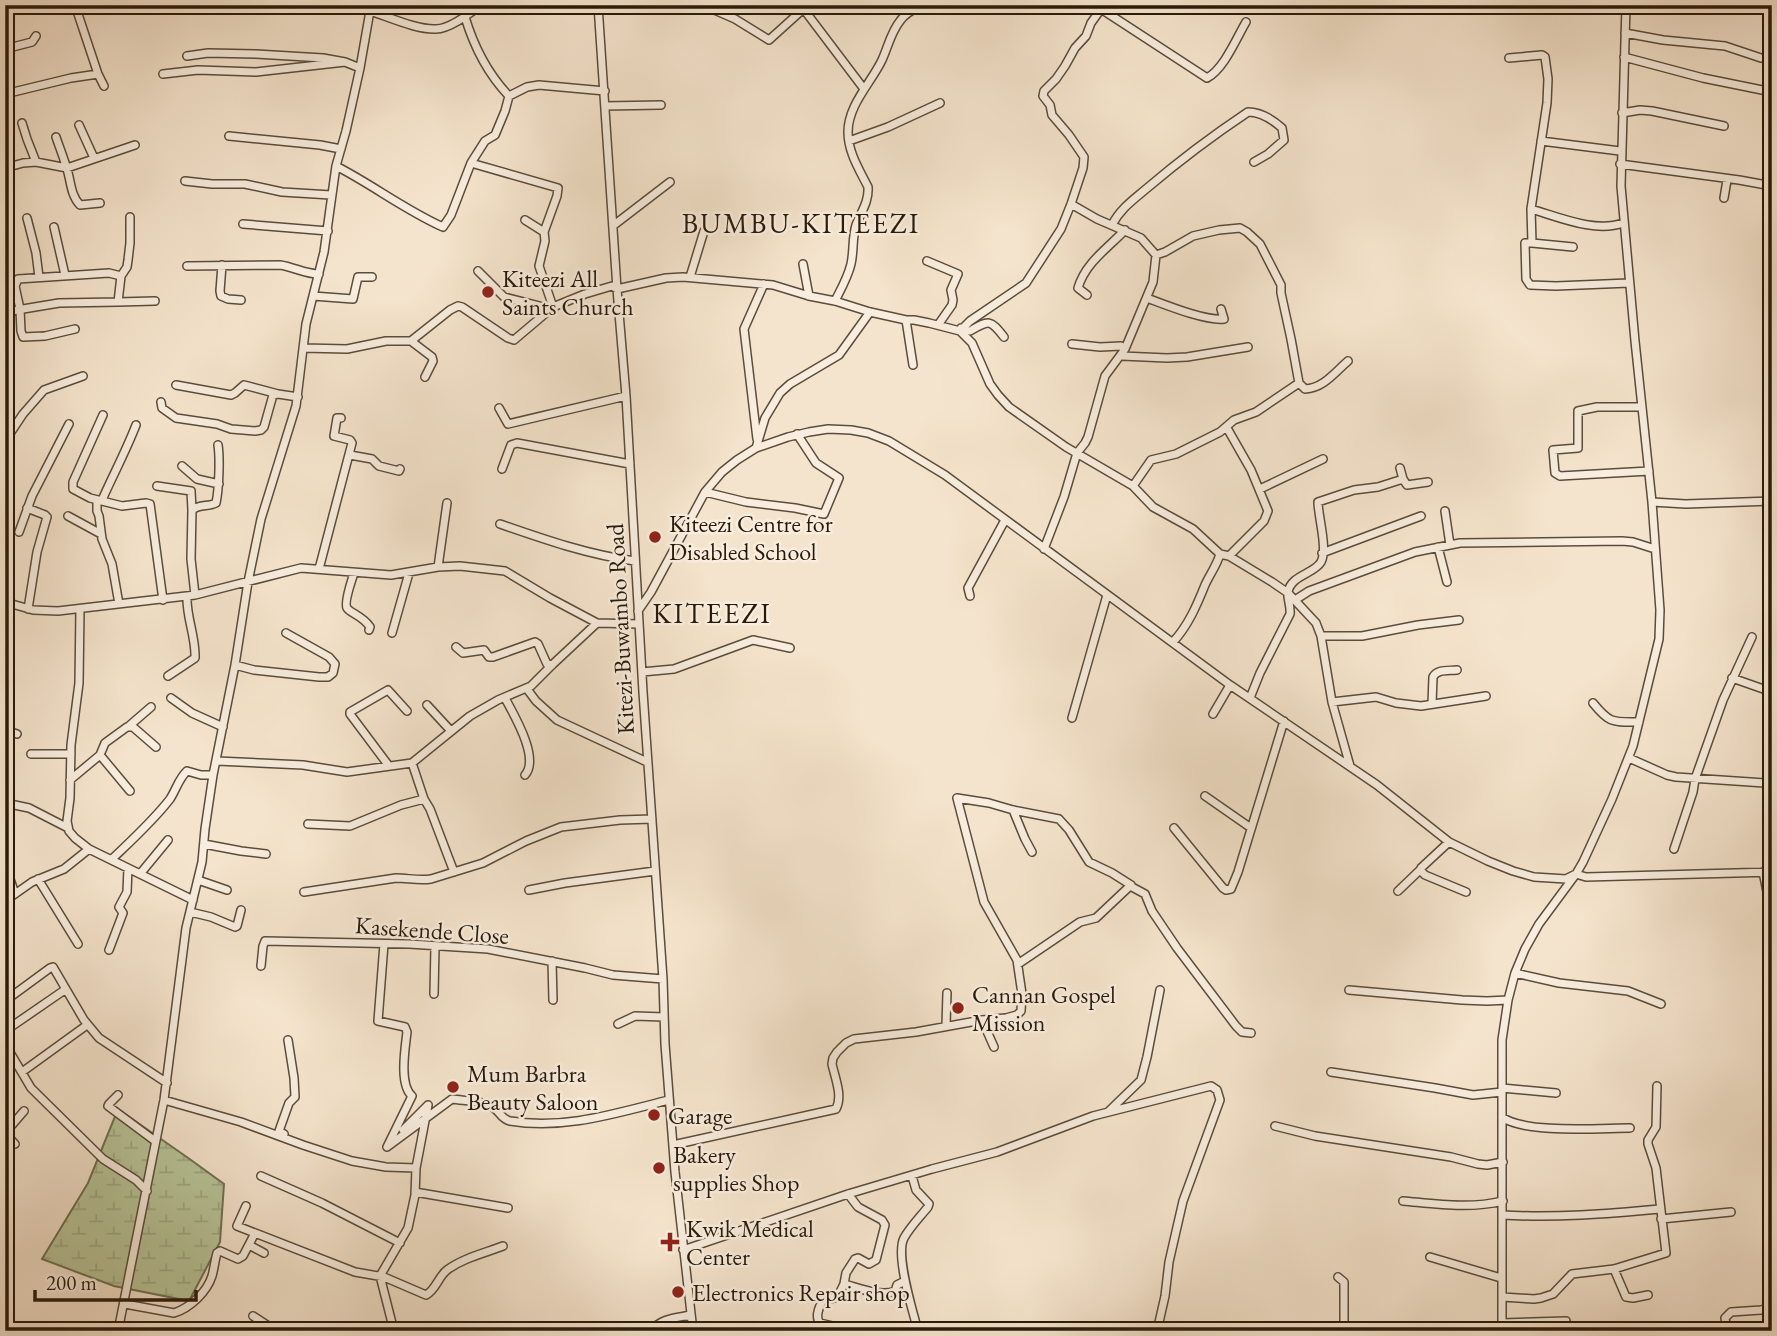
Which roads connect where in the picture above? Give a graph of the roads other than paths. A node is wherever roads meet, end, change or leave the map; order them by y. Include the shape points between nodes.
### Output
1 (75, 5) edge
2 (481, 5) edge
3 (598, 5) edge
4 (703, 5) edge
5 (922, 5) edge
6 (1626, 5) edge
7 (1098, 7) edge
8 (371, 8) edge
9 (465, 17) junction
10 (1246, 22) dead end
11 (1625, 33) junction
12 (36, 36) dead end
13 (5, 49) edge
14 (187, 56) dead end
15 (1624, 57) junction
16 (1509, 58) dead end
17 (1761, 58) dead end
18 (345, 62) junction
19 (360, 68) junction
20 (98, 74) junction
21 (163, 74) dead end
22 (104, 86) dead end
23 (864, 89) junction
24 (605, 91) junction
25 (1772, 92) edge
26 (5, 94) edge
27 (509, 96) junction
28 (940, 103) dead end
29 (661, 105) dead end
30 (605, 106) junction
31 (1622, 113) junction
32 (22, 123) dead end
33 (79, 125) dead end
34 (1724, 126) dead end
35 (229, 136) dead end
36 (56, 137) dead end
37 (849, 141) junction
38 (1541, 141) junction
39 (135, 145) dead end
40 (341, 149) junction
41 (1620, 150) junction
42 (94, 158) junction
43 (36, 162) junction
44 (1254, 162) dead end
45 (471, 163) junction
46 (1620, 164) junction
47 (336, 166) junction
48 (5, 168) edge
49 (67, 168) junction
50 (1727, 180) junction
51 (185, 181) dead end
52 (670, 182) dead end
53 (1772, 186) edge
54 (331, 195) junction
55 (1724, 198) dead end
56 (100, 204) dead end
57 (1071, 204) junction
58 (1531, 209) junction
59 (130, 217) dead end
60 (27, 218) dead end
61 (525, 220) dead end
62 (1623, 223) junction
63 (243, 224) dead end
64 (614, 225) junction
65 (1112, 225) junction
66 (54, 227) dead end
67 (1125, 230) junction
68 (328, 231) junction
69 (704, 231) dead end
70 (544, 232) junction
71 (1532, 243) junction
72 (1573, 247) dead end
73 (1156, 255) junction
74 (927, 261) dead end
75 (803, 264) dead end
76 (222, 265) junction
77 (187, 266) dead end
78 (478, 271) dead end
79 (319, 274) junction
80 (65, 275) junction
81 (121, 275) junction
82 (38, 277) junction
83 (372, 277) dead end
84 (690, 277) junction
85 (1629, 283) junction
86 (764, 284) junction
87 (617, 289) junction
88 (1087, 295) dead end
89 (313, 296) junction
90 (809, 296) junction
91 (1147, 298) junction
92 (241, 300) dead end
93 (835, 300) junction
94 (155, 301) dead end
95 (118, 302) junction
96 (552, 308) junction
97 (20, 309) junction
98 (1221, 309) dead end
99 (5, 312) edge
100 (870, 312) junction
101 (906, 320) junction
102 (938, 325) junction
103 (75, 329) dead end
104 (960, 330) junction
105 (1004, 337) dead end
106 (411, 341) junction
107 (1072, 344) dead end
108 (1248, 347) dead end
109 (303, 348) junction
110 (1124, 352) junction
111 (1348, 361) dead end
112 (913, 365) dead end
113 (83, 376) dead end
114 (425, 377) dead end
115 (1298, 383) junction
116 (176, 384) dead end
117 (278, 394) junction
118 (626, 396) junction
119 (298, 397) junction
120 (161, 402) dead end
121 (1641, 407) junction
122 (499, 408) dead end
123 (103, 415) dead end
124 (341, 418) dead end
125 (69, 424) dead end
126 (136, 425) dead end
127 (1227, 428) junction
128 (797, 435) junction
129 (5, 441) edge
130 (218, 445) dead end
131 (757, 446) junction
132 (1077, 453) junction
133 (350, 455) junction
134 (1323, 459) dead end
135 (630, 464) junction
136 (182, 466) dead end
137 (1400, 468) dead end
138 (400, 469) dead end
139 (502, 469) dead end
140 (1649, 471) junction
141 (1403, 479) junction
142 (1429, 482) dead end
143 (219, 484) junction
144 (157, 486) dead end
145 (1133, 486) junction
146 (1260, 489) junction
147 (705, 492) junction
148 (100, 500) junction
149 (1772, 500) edge
150 (1652, 502) junction
151 (447, 503) dead end
152 (27, 509) junction
153 (192, 510) junction
154 (1445, 511) dead end
155 (68, 516) dead end
156 (1421, 516) dead end
157 (1005, 520) junction
158 (500, 524) dead end
159 (19, 532) dead end
160 (102, 534) junction
161 (1450, 545) junction
162 (1438, 547) junction
163 (1045, 549) junction
164 (1655, 549) junction
165 (1322, 553) junction
166 (1220, 554) junction
167 (1229, 556) junction
168 (635, 561) junction
169 (438, 567) junction
170 (319, 569) junction
171 (354, 573) junction
172 (409, 573) junction
173 (1447, 582) dead end
174 (248, 583) junction
175 (1288, 593) junction
176 (1107, 594) junction
177 (195, 595) junction
178 (187, 596) junction
179 (970, 596) dead end
180 (163, 600) junction
181 (1295, 600) junction
182 (5, 603) edge
183 (119, 604) junction
184 (28, 609) junction
185 (80, 609) junction
186 (638, 611) junction
187 (1459, 621) dead end
188 (597, 623) junction
189 (639, 624) junction
190 (369, 631) dead end
191 (286, 633) dead end
192 (392, 633) dead end
193 (1321, 636) junction
194 (1752, 637) dead end
195 (1173, 642) junction
196 (456, 647) dead end
197 (790, 648) dead end
198 (235, 665) junction
199 (552, 665) junction
200 (1457, 670) dead end
201 (642, 672) junction
202 (168, 676) dead end
203 (1732, 678) junction
204 (1230, 685) junction
205 (527, 689) junction
206 (1772, 692) edge
207 (1486, 696) dead end
208 (171, 698) dead end
209 (505, 698) junction
210 (1250, 698) junction
211 (1332, 702) junction
212 (1592, 703) dead end
213 (1432, 704) junction
214 (427, 705) dead end
215 (151, 707) dead end
216 (407, 711) dead end
217 (1213, 714) dead end
218 (1072, 719) dead end
219 (1284, 721) junction
220 (1639, 722) junction
221 (129, 726) junction
222 (223, 727) junction
223 (5, 730) edge
224 (451, 731) junction
225 (18, 734) dead end
226 (156, 747) dead end
227 (31, 754) dead end
228 (71, 754) junction
229 (100, 755) junction
230 (1629, 758) junction
231 (217, 761) junction
232 (647, 762) junction
233 (412, 763) junction
234 (389, 766) junction
235 (1350, 766) junction
236 (213, 775) junction
237 (525, 775) dead end
238 (1695, 779) junction
239 (70, 780) junction
240 (1772, 782) edge
241 (130, 791) dead end
242 (1205, 796) dead end
243 (424, 799) junction
244 (5, 803) edge
245 (1013, 810) junction
246 (652, 819) junction
247 (308, 824) dead end
248 (68, 828) junction
249 (1174, 828) dead end
250 (1251, 828) junction
251 (5, 838) edge
252 (168, 840) dead end
253 (1449, 842) junction
254 (204, 844) junction
255 (89, 849) junction
256 (1674, 849) dead end
257 (1032, 852) dead end
258 (266, 854) dead end
259 (112, 859) junction
260 (128, 868) junction
261 (1421, 869) junction
262 (656, 871) junction
263 (454, 872) junction
264 (1763, 872) junction
265 (1772, 872) edge
266 (140, 874) junction
267 (1576, 874) junction
268 (38, 879) junction
269 (198, 880) junction
270 (1131, 885) junction
271 (227, 890) dead end
272 (529, 890) dead end
273 (1398, 891) dead end
274 (304, 892) dead end
275 (1466, 892) dead end
276 (15, 894) junction
277 (193, 900) junction
278 (5, 901) edge
279 (241, 910) dead end
280 (190, 912) junction
281 (1772, 916) edge
282 (78, 944) dead end
283 (384, 944) junction
284 (435, 946) junction
285 (109, 950) dead end
286 (552, 961) junction
287 (1018, 964) junction
288 (261, 967) dead end
289 (1515, 973) junction
290 (663, 979) junction
291 (66, 989) junction
292 (1160, 990) dead end
293 (1349, 990) dead end
294 (947, 993) dead end
295 (434, 994) dead end
296 (553, 1000) dead end
297 (1507, 1000) junction
298 (5, 1001) edge
299 (1661, 1004) dead end
300 (664, 1017) junction
301 (982, 1020) junction
302 (618, 1024) dead end
303 (87, 1025) junction
304 (946, 1026) junction
305 (5, 1031) edge
306 (1251, 1033) dead end
307 (288, 1040) dead end
308 (5, 1044) edge
309 (994, 1047) dead end
310 (22, 1072) junction
311 (1331, 1072) dead end
312 (167, 1083) junction
313 (1657, 1086) dead end
314 (1503, 1090) junction
315 (1556, 1093) dead end
316 (118, 1096) dead end
317 (164, 1100) junction
318 (669, 1100) junction
319 (24, 1111) dead end
320 (1109, 1112) junction
321 (1502, 1117) junction
322 (1275, 1126) dead end
323 (1630, 1128) dead end
324 (5, 1131) edge
325 (155, 1141) junction
326 (15, 1144) dead end
327 (303, 1145) junction
328 (673, 1145) junction
329 (387, 1147) junction
330 (1503, 1162) junction
331 (416, 1168) junction
332 (261, 1176) dead end
333 (912, 1176) junction
334 (147, 1191) junction
335 (415, 1192) junction
336 (848, 1194) junction
337 (1403, 1201) dead end
338 (1503, 1201) junction
339 (246, 1206) dead end
340 (508, 1208) dead end
341 (1660, 1209) junction
342 (1731, 1213) dead end
343 (1502, 1215) junction
344 (1661, 1219) junction
345 (255, 1233) junction
346 (400, 1243) junction
347 (249, 1245) junction
348 (503, 1246) dead end
349 (683, 1250) junction
350 (264, 1253) dead end
351 (1430, 1257) dead end
352 (1614, 1269) junction
353 (380, 1276) junction
354 (1338, 1277) dead end
355 (1501, 1278) junction
356 (905, 1281) junction
357 (844, 1284) junction
358 (1648, 1295) dead end
359 (1502, 1297) junction
360 (125, 1304) junction
361 (1772, 1307) edge
362 (253, 1315) dead end
363 (691, 1315) junction
364 (1566, 1321) dead end
365 (1502, 1327) edge
366 (118, 1331) edge
367 (276, 1331) edge
368 (394, 1331) edge
369 (651, 1331) edge
370 (693, 1331) edge
371 (887, 1331) edge
372 (918, 1331) edge
373 (1157, 1331) edge
374 (1344, 1331) edge
375 (1727, 1331) edge

1 - 20 street
2 - 9 street
3 - 24 street, Kitezi-Buwambo Road
4 - 23 street via 769,40 805,11
5 - 23 street via 899,22
6 - 11 street
7 - 10 street via 1208,79
7 - 57 street via 1086,36 1044,91 1052,115 1084,157
8 - 9 street via 439,30
8 - 19 street
9 - 27 street via 484,65
11 - 15 street
11 - 17 street via 1725,46
12 - 13 street via 32,42
14 - 18 street via 256,54
15 - 25 street
15 - 31 street
16 - 38 street via 1545,57 1548,93
18 - 19 street
18 - 21 street via 256,72
19 - 40 street
20 - 22 street
20 - 26 street
23 - 37 street via 851,116
24 - 27 street via 539,85
24 - 30 street, Kitezi-Buwambo Road
27 - 45 street via 495,135 485,141
28 - 37 street
29 - 30 street
30 - 64 street, Kitezi-Buwambo Road
31 - 34 street via 1652,111
31 - 41 street
32 - 43 street
33 - 42 street
35 - 40 street
36 - 49 street
37 - 93 street via 868,192 856,224 851,263
38 - 41 street
38 - 58 street
39 - 42 street
40 - 47 street
41 - 46 street
42 - 49 street
43 - 48 street
43 - 49 street
44 - 65 street via 1284,140 1282,128 1273,121 1248,112 1187,154 1124,208
45 - 47 street via 443,227
45 - 70 street via 558,188
46 - 50 street
46 - 62 street
47 - 54 street
49 - 56 street via 78,205
50 - 53 street
50 - 55 street
51 - 54 street
52 - 64 street
54 - 68 street
57 - 65 street
57 - 104 street via 1061,229 1026,283
58 - 62 street via 1590,225
58 - 71 street
59 - 81 street via 131,243
60 - 82 street
61 - 70 street
62 - 85 street
63 - 68 street
64 - 87 street, Kitezi-Buwambo Road
65 - 67 street
66 - 80 street
67 - 73 street via 1146,242
67 - 88 street via 1087,267 1078,288
68 - 79 street
69 - 84 street
70 - 96 street via 539,266
71 - 72 street
71 - 85 street via 1525,243 1530,285
73 - 91 street
73 - 115 street via 1203,233 1233,228 1247,232 1260,244 1281,285
74 - 102 street via 958,274 951,290 952,305
75 - 90 street
76 - 77 street
76 - 79 street via 280,265
76 - 92 street via 221,296
78 - 96 street via 504,297
79 - 89 street
80 - 81 street
80 - 82 street
81 - 95 street
82 - 97 street via 17,281
83 - 89 street via 358,278 353,299
84 - 86 street
84 - 87 street
85 - 121 street
86 - 90 street
86 - 131 street via 744,329
87 - 96 street via 609,286
87 - 118 street, Kitezi-Buwambo Road
89 - 109 street
90 - 93 street
91 - 98 street via 1215,320 1224,319
91 - 110 street
93 - 100 street
94 - 95 street
95 - 97 street
96 - 106 street via 514,340 458,306
97 - 99 street
97 - 103 street via 23,337
100 - 101 street
100 - 131 street via 839,355 780,393 765,418
101 - 102 street
101 - 112 street
102 - 104 street
104 - 105 street via 970,331 989,322
104 - 132 street via 972,344 990,384 1009,407
106 - 109 street via 347,349
106 - 114 street via 432,357
107 - 110 street via 1121,346
108 - 110 street via 1167,358
109 - 119 street
110 - 132 street via 1105,376 1085,443
111 - 115 street via 1311,389
113 - 129 street via 42,392
115 - 127 street
116 - 117 street via 231,395 244,385
117 - 119 street
117 - 120 street via 273,395 264,427 255,431 176,418
118 - 122 street via 508,424
118 - 135 street, Kitezi-Buwambo Road
119 - 174 street via 261,519
121 - 140 street
121 - 140 street via 1578,411 1578,448 1553,450 1555,473
123 - 148 street via 72,484 73,489
124 - 133 street via 337,418 334,436 352,441
125 - 152 street
126 - 148 street
127 - 145 street via 1175,454 1151,460
127 - 146 street
128 - 131 street
128 - 147 street via 816,463 839,478 824,514
128 - 157 street via 851,430 889,441
130 - 143 street
131 - 147 street via 722,472
132 - 145 street
132 - 163 street
133 - 138 street
133 - 170 street
134 - 146 street
135 - 139 street via 517,443 511,445
135 - 168 street, Kitezi-Buwambo Road
136 - 143 street via 197,479
137 - 141 street
140 - 150 street
141 - 142 street via 1410,486
141 - 165 street via 1318,502
143 - 153 street via 215,504
144 - 153 street via 191,491
145 - 166 street via 1153,507 1193,529
146 - 167 street via 1268,511 1265,521
147 - 186 street
148 - 160 street via 97,511
148 - 180 street via 122,506 150,504
149 - 150 street
150 - 164 street
151 - 169 street
152 - 159 street
152 - 184 street via 47,517
153 - 177 street
154 - 161 street
155 - 160 street
156 - 165 street
157 - 163 street
157 - 179 street via 968,588
158 - 168 street
160 - 183 street
161 - 162 street
161 - 164 street via 1633,541
162 - 173 street
162 - 181 street via 1309,591
163 - 176 street
164 - 220 street via 1659,639
165 - 175 street via 1320,563 1298,578
166 - 167 street
166 - 195 street
167 - 175 street
168 - 186 street, Kitezi-Buwambo Road
169 - 172 street
169 - 188 street via 505,571
170 - 171 street
170 - 174 street via 301,568
171 - 172 street
171 - 190 street via 347,609 366,620
172 - 192 street
174 - 177 street
174 - 198 street
175 - 181 street
175 - 210 street via 1290,614
176 - 195 street
176 - 218 street
177 - 178 street
178 - 180 street
178 - 202 street via 195,658
180 - 183 street
181 - 193 street via 1316,623
182 - 184 street
183 - 185 street
184 - 185 street
185 - 228 street via 79,683
186 - 189 street, Kitezi-Buwambo Road
187 - 193 street via 1362,636
188 - 189 street
188 - 199 street
189 - 201 street, Kitezi-Buwambo Road
191 - 198 street via 329,657 335,664 333,673 319,677
193 - 211 street
194 - 203 street
195 - 204 street
196 - 199 street via 463,653 484,650 491,657 535,642
197 - 201 street via 753,640 674,669
198 - 222 street
199 - 205 street
200 - 213 street via 1435,674
201 - 232 street, Kitezi-Buwambo Road
203 - 206 street
203 - 238 street
204 - 210 street
204 - 217 street
205 - 209 street
205 - 232 street via 557,720
207 - 213 street
208 - 222 street
209 - 224 street
209 - 237 street via 525,739 530,765
210 - 219 street
211 - 213 street via 1376,696 1416,706
211 - 235 street
212 - 220 street via 1613,722
214 - 224 street
215 - 221 street
216 - 234 street via 388,690 350,712
219 - 235 street
219 - 250 street
220 - 230 street
221 - 226 street
221 - 229 street via 105,743
222 - 231 street
223 - 225 street
224 - 233 street
227 - 228 street
228 - 239 street
229 - 239 street
229 - 241 street
230 - 238 street via 1667,775
230 - 267 street
231 - 234 street via 346,772
231 - 236 street
232 - 246 street, Kitezi-Buwambo Road
233 - 234 street
233 - 243 street
235 - 253 street
236 - 254 street
236 - 259 street via 184,773 168,801
238 - 240 street
238 - 256 street
239 - 248 street
242 - 250 street
243 - 247 street via 350,826
243 - 263 street
244 - 248 street via 29,808
245 - 257 street
245 - 270 street via 1059,819 1089,862
245 - 287 street via 957,798 984,902
246 - 262 street, Kitezi-Buwambo Road
246 - 263 street via 561,827
248 - 255 street
249 - 250 street via 1228,890
251 - 276 street
252 - 266 street
253 - 261 street
253 - 267 street via 1534,877 1566,879
254 - 258 street
254 - 269 street
255 - 259 street
255 - 268 street via 64,869
259 - 260 street
260 - 266 street
260 - 285 street via 127,892 120,906 123,913
261 - 273 street
261 - 275 street via 1425,875
262 - 272 street
262 - 290 street, Kitezi-Buwambo Road
263 - 274 street via 423,881 396,878
264 - 265 street
264 - 267 street
264 - 281 street
266 - 277 street
267 - 289 street via 1539,924
268 - 276 street
268 - 282 street
269 - 271 street
269 - 277 street
270 - 287 street via 1096,918 1080,922
270 - 306 street via 1145,894 1177,948 1236,1026
276 - 278 street
277 - 280 street
279 - 280 street via 235,927
280 - 312 street
283 - 284 street, Kasekende Close
283 - 288 street, Kasekende Close via 265,941
283 - 329 street via 378,1021 405,1027 404,1081 412,1096
284 - 286 street, Kasekende Close
284 - 295 street
286 - 290 street, Kasekende Close via 617,976
286 - 296 street
287 - 301 street via 1021,1011
289 - 297 street
289 - 299 street via 1628,991
290 - 300 street, Kitezi-Buwambo Road
291 - 298 street via 53,967
291 - 303 street
291 - 305 street
292 - 320 street via 1141,1080
293 - 297 street
294 - 304 street
297 - 314 street
300 - 302 street via 635,1016
300 - 318 street, Kitezi-Buwambo Road
301 - 304 street
301 - 309 street
303 - 310 street
303 - 312 street
304 - 328 street via 846,1043 833,1058 839,1100 834,1110
307 - 327 street via 295,1097 279,1131
308 - 310 street
310 - 334 street via 86,1143
311 - 314 street via 1474,1095
312 - 317 street
313 - 341 street via 1656,1127 1648,1144 1656,1168
314 - 315 street
314 - 321 street
316 - 325 street via 108,1106
317 - 325 street
317 - 327 street
318 - 328 street, Kitezi-Buwambo Road
318 - 329 street via 554,1125 508,1121 496,1108 452,1099
319 - 324 street
320 - 333 street
320 - 373 street via 1211,1086 1219,1094 1184,1200
321 - 323 street via 1542,1128
321 - 330 street
322 - 330 street via 1478,1164
324 - 326 street
325 - 334 street
327 - 331 street via 366,1164
328 - 349 street, Kitezi-Buwambo Road
329 - 331 street via 428,1105
330 - 338 street
331 - 335 street
332 - 346 street
333 - 336 street
333 - 356 street via 916,1190 929,1204 902,1241
334 - 360 street
335 - 340 street
335 - 346 street
336 - 349 street
336 - 357 street via 858,1208 885,1225 876,1261 869,1264 855,1259
337 - 338 street via 1471,1206
338 - 343 street
339 - 345 street via 237,1226
341 - 343 street via 1560,1217
341 - 344 street
342 - 344 street
343 - 355 street
344 - 352 street via 1666,1253
345 - 347 street
345 - 353 street via 355,1272
346 - 353 street
347 - 350 street
347 - 360 street via 239,1259 217,1253 205,1291 178,1312
348 - 353 street via 449,1268 429,1295
349 - 363 street, Kitezi-Buwambo Road
351 - 355 street
352 - 358 street via 1626,1297
352 - 359 street via 1572,1274 1553,1294 1541,1298
353 - 368 street
354 - 374 street via 1344,1283
355 - 359 street
356 - 357 street via 891,1293
356 - 372 street
357 - 371 street via 836,1298 824,1298 817,1321
359 - 365 street
360 - 366 street
361 - 375 street via 1731,1312 1725,1318
362 - 367 street
363 - 369 street via 662,1320
363 - 370 street, Kitezi-Buwambo Road
364 - 365 street

